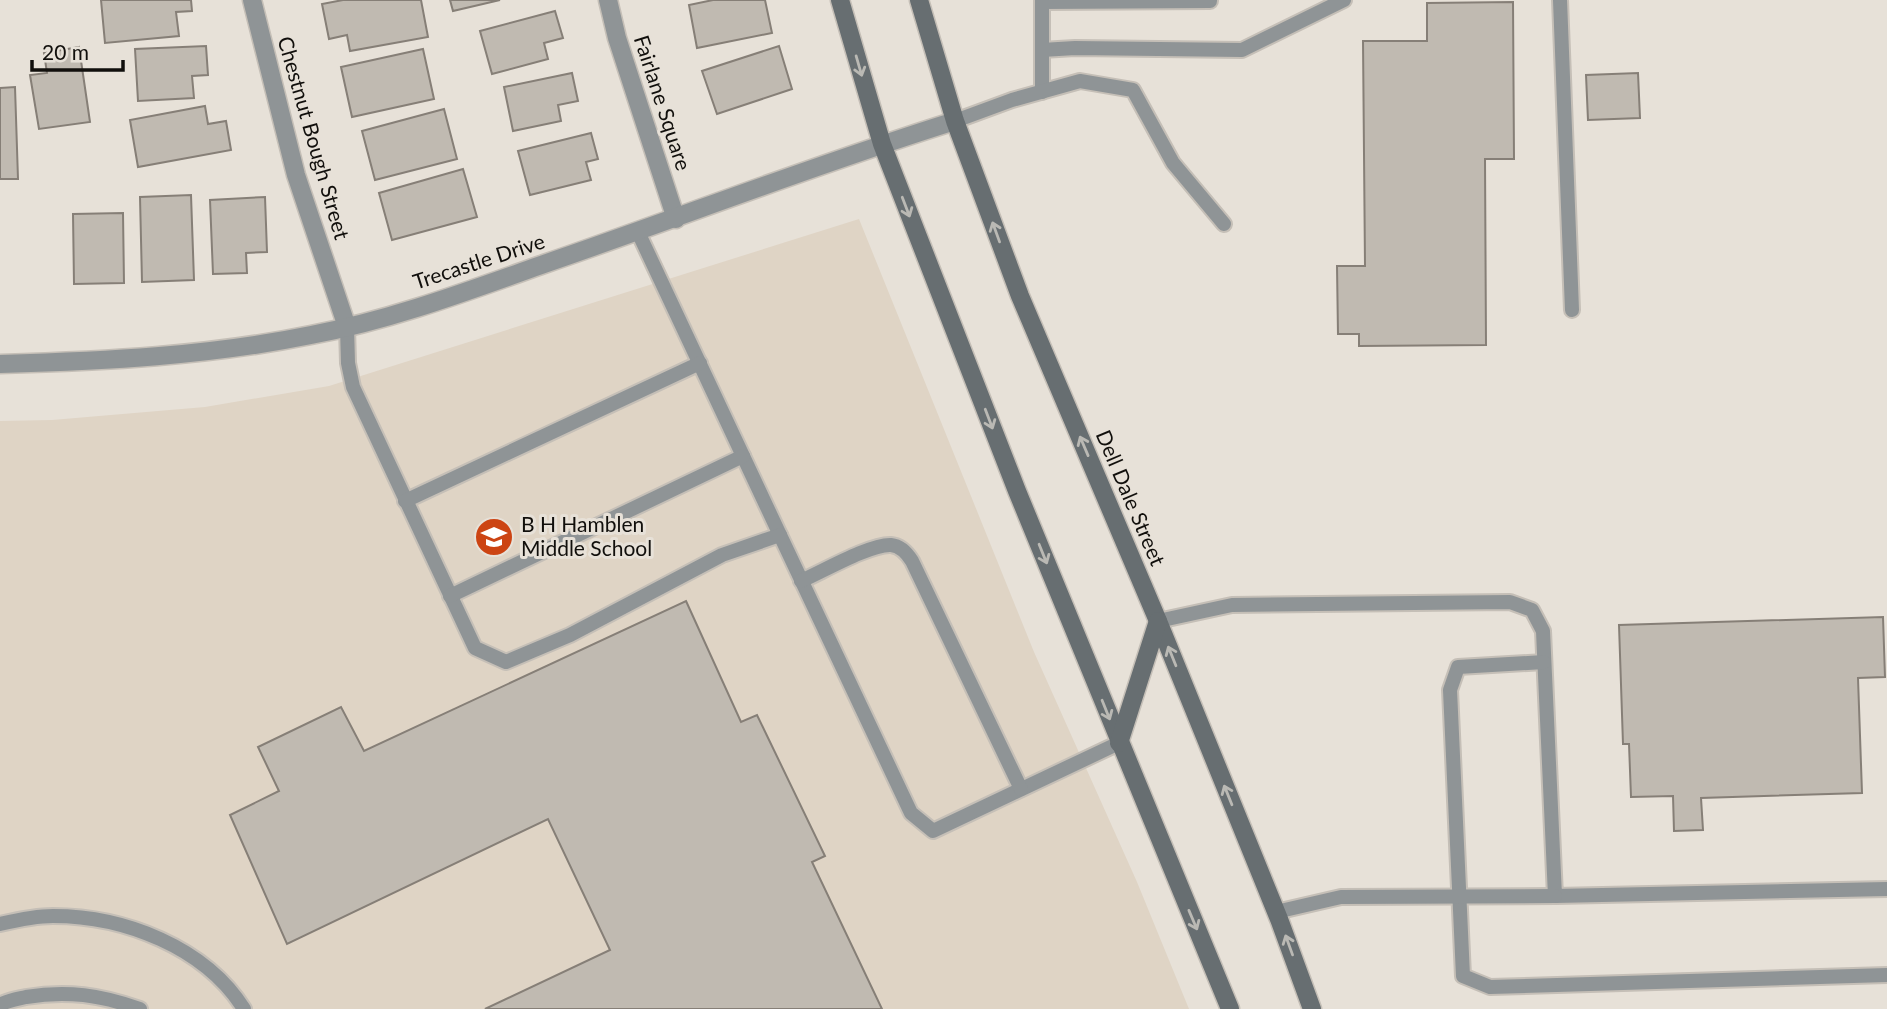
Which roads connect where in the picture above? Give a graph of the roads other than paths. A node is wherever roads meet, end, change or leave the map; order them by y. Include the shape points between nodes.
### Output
1 (252, 0) edge
2 (608, 0) edge
3 (840, 0) edge
4 (919, 0) edge
5 (1344, 0) edge
6 (1560, 0) edge
7 (1042, 1) edge
8 (1210, 1) edge
9 (1321, 5) edge
10 (1042, 50) junction
11 (1042, 92) junction
12 (955, 121) junction
13 (882, 144) junction
14 (676, 219) junction
15 (1224, 224) dead end
16 (638, 232) junction
17 (1572, 310) dead end
18 (347, 327) junction
19 (700, 363) junction
20 (0, 364) edge
21 (743, 456) junction
22 (405, 500) junction
23 (780, 535) junction
24 (801, 581) junction
25 (450, 596) junction
26 (1158, 621) junction
27 (1544, 662) junction
28 (1119, 743) junction
29 (1021, 789) junction
30 (1887, 889) edge
31 (1555, 896) junction
32 (1461, 898) junction
33 (1276, 912) junction
34 (0, 924) edge
35 (1887, 975) edge
36 (0, 1005) edge
37 (139, 1009) edge
38 (244, 1009) edge
39 (1230, 1009) edge
40 (1312, 1009) edge

1 - 18 street, Chestnut Bough Street via 296,175
2 - 14 street, Fairlane Square
3 -> 13 main road
4 - 12 main road, Dell Dale Street
5 - 9 lane
6 - 17 lane
7 - 8 lane
7 - 10 lane
9 - 10 lane via 1242,50
10 - 11 lane
11 - 12 lane
11 - 15 lane via 1080,81 1133,90 1173,163
12 - 13 street, Trecastle Drive
26 -> 12 main road, Dell Dale Street via 1020,296
13 - 14 street, Trecastle Drive
13 -> 28 main road
14 - 16 street, Trecastle Drive
16 - 18 street, Trecastle Drive via 466,292
16 - 19 lane
18 - 20 street, Trecastle Drive via 206,352
18 - 22 lane via 353,387
19 - 21 lane
19 - 22 lane
21 - 23 lane
21 - 25 lane
22 - 25 lane
23 - 24 lane
23 - 25 lane via 722,555 570,635 506,662 475,648
24 - 29 lane via 874,548 892,545 905,550
24 - 29 lane via 911,813 933,831
26 - 27 lane via 1232,605 1510,602 1532,610 1543,631
26 - 28 main road
33 -> 26 main road, Dell Dale Street
27 - 31 lane
27 - 32 lane via 1458,667 1454,678 1450,690
28 - 29 lane
28 -> 39 main road
30 - 31 lane
31 - 32 lane
32 - 33 lane via 1340,897
32 - 35 lane via 1463,976 1490,987
40 -> 33 main road, Dell Dale Street
34 - 38 lane via 51,916 82,917 149,935 216,975
36 - 37 lane via 43,994 82,993

